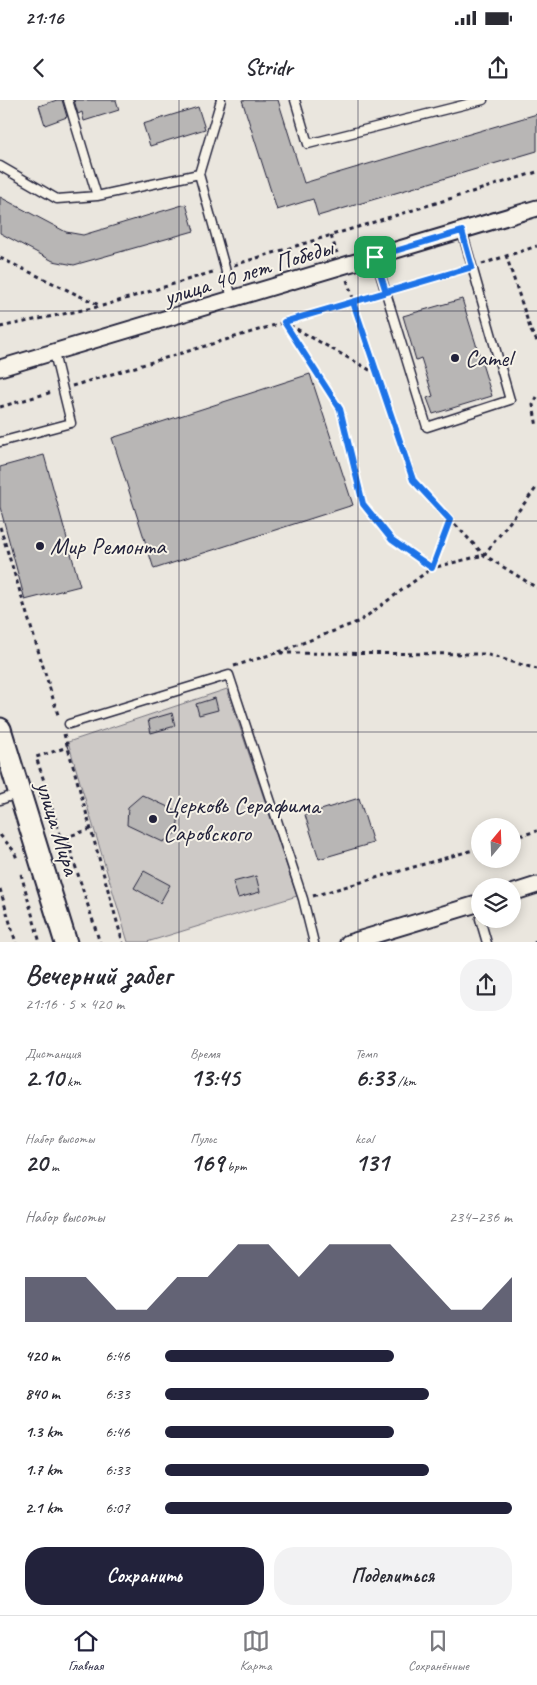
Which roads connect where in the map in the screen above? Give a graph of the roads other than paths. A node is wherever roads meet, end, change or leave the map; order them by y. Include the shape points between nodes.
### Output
1 (68, 100) edge
2 (220, 100) edge
3 (295, 100) edge
4 (484, 100) edge
5 (0, 166) edge
6 (199, 174) junction
7 (97, 196) junction
8 (537, 208) edge
9 (462, 231) junction
10 (375, 257) junction
11 (232, 300) junction
12 (54, 353) junction
13 (0, 368) edge
14 (0, 442) edge
15 (69, 724) dead end
16 (0, 729) edge
17 (21, 792) junction
18 (0, 800) edge
19 (537, 885) edge
20 (521, 890) edge
21 (471, 913) edge
22 (483, 928) edge
23 (66, 942) edge
24 (314, 942) edge
25 (348, 942) edge
26 (487, 942) edge

1 - 7 lane
2 - 6 lane
3 - 4 lane via 308,144
5 - 7 lane via 57,199
6 - 7 lane
6 - 11 lane
8 - 9 street, улица 40 лет Победы
9 - 10 street, улица 40 лет Победы
9 - 10 lane via 510,400 427,427
10 - 11 street, улица 40 лет Победы
11 - 12 street, улица 40 лет Победы
12 - 13 street, улица 40 лет Победы
12 - 14 lane via 71,423
15 - 24 lane via 229,675 303,899
16 - 17 street, улица Мира
17 - 18 lane
17 - 23 street, улица Мира
19 - 20 street
21 - 25 street
22 - 26 lane

